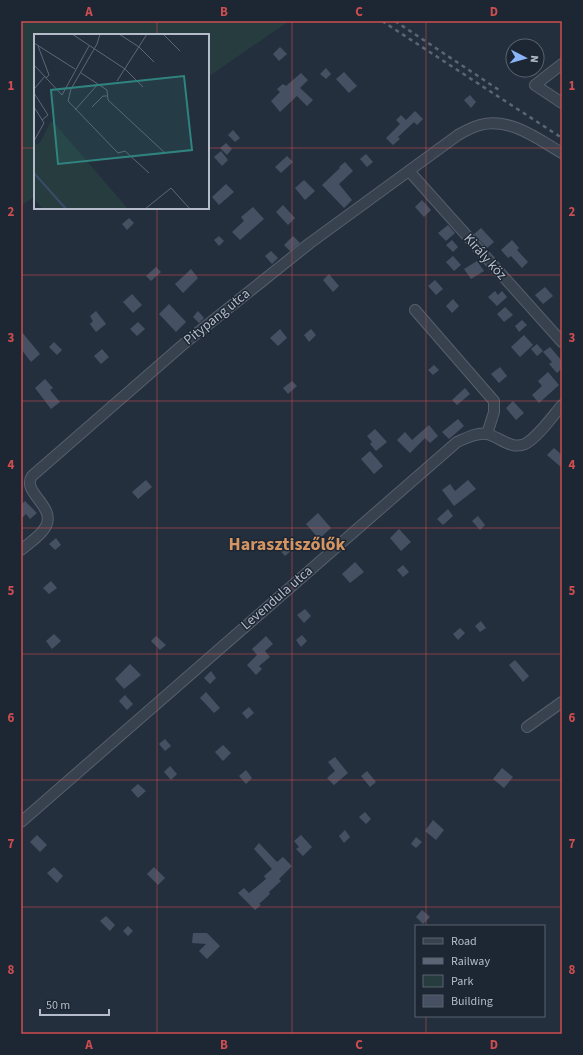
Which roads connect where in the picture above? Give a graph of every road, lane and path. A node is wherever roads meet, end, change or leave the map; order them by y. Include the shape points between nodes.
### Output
1 (562, 64) edge
2 (562, 103) edge
3 (562, 153) edge
4 (409, 171) junction
5 (415, 310) dead end
6 (562, 342) edge
7 (562, 405) edge
8 (487, 434) junction
9 (21, 550) edge
10 (562, 702) edge
11 (527, 727) dead end
12 (21, 822) edge

1 - 2 street via 535,85
3 - 4 street, Pitypang utca via 516,128 497,122 488,123 458,135
4 - 6 street, Király köz
4 - 9 street, Pitypang utca via 310,243 186,342 32,476 30,486 47,512 48,520 43,530
5 - 8 street via 494,401 494,412
7 - 8 street via 525,444 512,445
8 - 12 street, Levendula utca via 471,436 457,442
10 - 11 street

